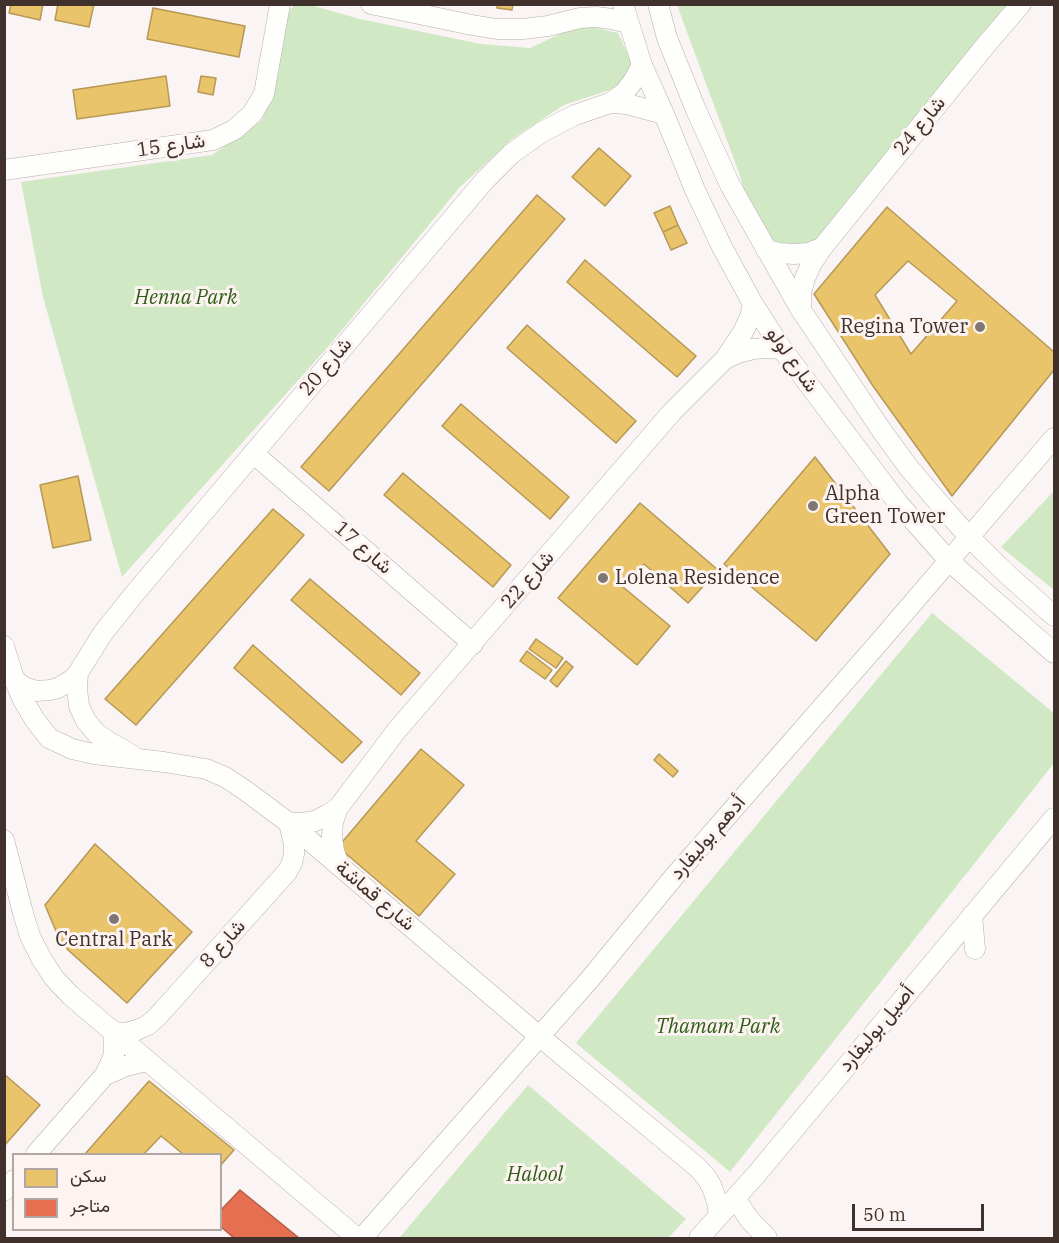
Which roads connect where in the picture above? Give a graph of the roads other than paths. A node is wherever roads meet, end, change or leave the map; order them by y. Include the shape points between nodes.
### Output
1 (280, 4) edge
2 (371, 4) edge
3 (599, 4) edge
4 (658, 4) edge
5 (1021, 4) edge
6 (625, 14) edge
7 (580, 18) junction
8 (642, 65) junction
9 (610, 103) junction
10 (664, 114) junction
11 (4, 170) edge
12 (822, 248) junction
13 (766, 250) junction
14 (753, 304) junction
15 (801, 310) junction
16 (782, 349) junction
17 (725, 359) junction
18 (1054, 438) edge
19 (253, 453) junction
20 (969, 537) junction
21 (949, 561) junction
22 (1054, 616) edge
23 (473, 644) junction
24 (4, 646) edge
25 (1054, 653) edge
26 (78, 673) junction
27 (14, 679) junction
28 (140, 760) junction
29 (338, 808) junction
30 (1054, 818) edge
31 (290, 823) junction
32 (4, 840) edge
33 (339, 865) junction
34 (972, 915) junction
35 (975, 949) dead end
36 (114, 1032) junction
37 (539, 1036) junction
38 (147, 1061) junction
39 (105, 1075) junction
40 (38, 1153) edge
41 (735, 1198) junction
42 (719, 1216) junction
43 (357, 1239) edge
44 (362, 1239) edge
45 (699, 1239) edge
46 (767, 1239) edge

1 - 11 street, شارع 15 via 264,94 252,114 234,130 213,140
2 - 7 street via 497,28 548,26
3 - 7 street
4 - 13 street, شارع لولو via 667,38 701,121
5 - 12 street, شارع 24
6 - 7 street via 612,19
6 - 8 street, شارع لولو
8 - 9 street, شارع 20 via 624,93
8 - 10 street, شارع لولو
9 - 10 street, شارع 20
9 - 19 street, شارع 20 via 575,115 512,153
10 - 14 street, شارع لولو via 722,248
12 - 13 street via 794,254
12 - 15 street, شارع 24 via 806,278
13 - 15 street, شارع لولو
14 - 16 street, شارع لولو
14 - 17 street, شارع 22 via 743,332
15 - 20 street, شارع لولو via 889,440
16 - 17 street, شارع 22 via 753,349
16 - 21 street, شارع لولو via 898,503
17 - 23 street, شارع 22 via 672,412
18 - 20 street, أدهم بوليفارد
19 - 23 street, شارع 17
19 - 26 street, شارع 20 via 103,633
20 - 21 street, أدهم بوليفارد
20 - 22 street, شارع لولو
21 - 25 street, شارع لولو
21 - 37 street, أدهم بوليفارد
23 - 29 street, شارع 22 via 397,730
24 - 27 street, شارع قماشة
26 - 27 street, شارع 20 via 66,685 50,690 37,691
26 - 28 street via 79,706 86,721 97,734
27 - 28 street, شارع قماشة via 49,738 94,754
28 - 31 street, شارع قماشة via 206,769 225,777
29 - 31 street, شارع 22 via 315,821
29 - 33 street, شارع 22 via 332,837
30 - 34 street, أصيل بوليفارد
31 - 33 street, شارع قماشة
31 - 36 street, شارع 8 via 294,854 281,880 157,1017 137,1030
32 - 36 street via 30,936 40,958 71,996
33 - 37 street, شارع قماشة
34 - 35 street
34 - 41 street, أصيل بوليفارد
36 - 38 street
36 - 39 street via 114,1055
37 - 42 street, شارع قماشة via 697,1167 712,1187
37 - 44 street, أدهم بوليفارد
38 - 39 street
38 - 43 street
39 - 40 street
41 - 42 street, أصيل بوليفارد
41 - 46 street
42 - 45 street, أصيل بوليفارد

